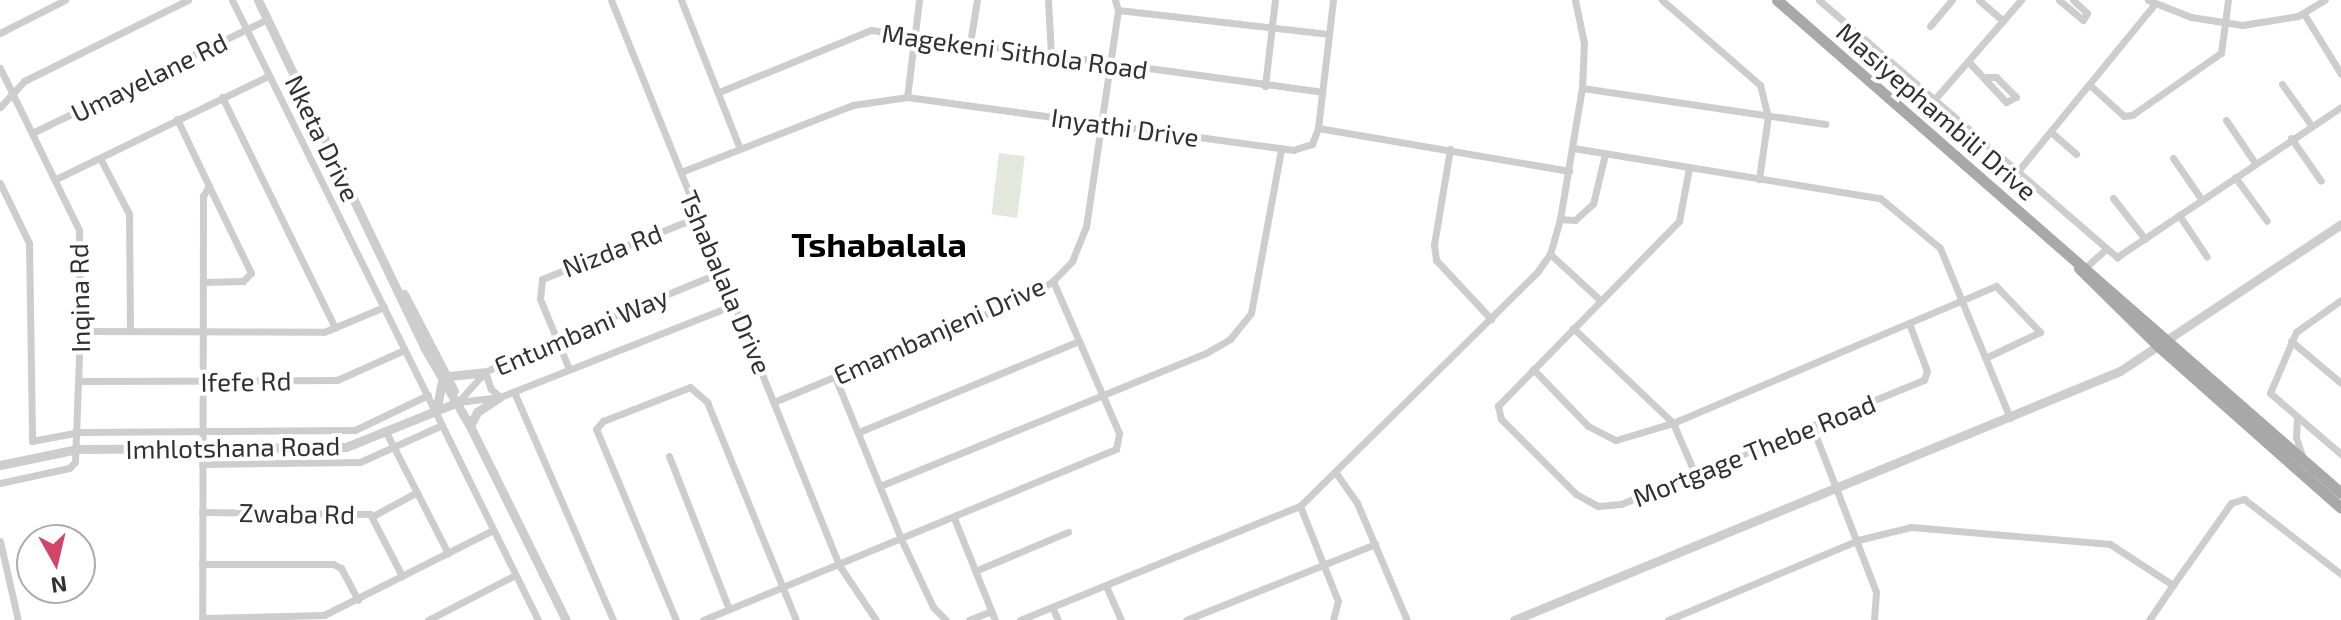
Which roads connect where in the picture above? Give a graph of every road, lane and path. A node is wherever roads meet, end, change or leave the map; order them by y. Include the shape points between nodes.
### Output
1 (65, 0) edge
2 (188, 0) edge
3 (232, 0) edge
4 (258, 0) edge
5 (611, 0) edge
6 (681, 0) edge
7 (919, 0) edge
8 (977, 0) edge
9 (1048, 0) edge
10 (1115, 0) edge
11 (1275, 0) edge
12 (1333, 0) edge
13 (1575, 0) edge
14 (1662, 0) edge
15 (1777, 0) edge
16 (1819, 0) edge
17 (1952, 0) edge
18 (1979, 0) edge
19 (2021, 0) edge
20 (2059, 0) edge
21 (2073, 0) edge
22 (2228, 0) edge
23 (2325, 0) edge
24 (2151, 3) edge
25 (1118, 10) junction
26 (2304, 14) junction
27 (266, 20) junction
28 (2003, 21) junction
29 (2226, 24) junction
30 (1930, 26) dead end
31 (1271, 27) junction
32 (247, 29) junction
33 (0, 33) edge
34 (1328, 34) junction
35 (914, 36) junction
36 (970, 43) junction
37 (1051, 55) junction
38 (1968, 61) junction
39 (1110, 64) junction
40 (0, 68) edge
41 (2341, 74) edge
42 (268, 76) junction
43 (1987, 77) dead end
44 (2282, 84) dead end
45 (1265, 86) junction
46 (2092, 87) junction
47 (1582, 88) junction
48 (12, 92) junction
49 (719, 92) junction
50 (1322, 92) junction
51 (222, 97) junction
52 (907, 97) junction
53 (1934, 100) junction
54 (0, 107) edge
55 (2341, 107) edge
56 (1768, 116) junction
57 (177, 119) junction
58 (2226, 120) dead end
59 (1102, 123) junction
60 (1825, 124) dead end
61 (2311, 125) junction
62 (1318, 128) junction
63 (32, 133) junction
64 (2052, 133) junction
65 (2291, 138) junction
66 (1573, 148) junction
67 (740, 149) junction
68 (1281, 149) junction
69 (1450, 149) junction
70 (1605, 154) junction
71 (2076, 154) dead end
72 (100, 158) junction
73 (2173, 158) dead end
74 (2255, 163) junction
75 (1689, 168) junction
76 (1569, 171) junction
77 (2018, 171) junction
78 (681, 172) junction
79 (2235, 177) junction
80 (56, 179) junction
81 (1759, 179) junction
82 (2321, 181) dead end
83 (0, 183) edge
84 (209, 186) junction
85 (2113, 198) dead end
86 (2202, 200) junction
87 (2179, 215) junction
88 (698, 217) junction
89 (1560, 219) junction
90 (2267, 221) dead end
91 (2341, 224) edge
92 (2145, 239) junction
93 (2106, 249) junction
94 (1550, 254) junction
95 (2069, 255) junction
96 (2207, 257) dead end
97 (2087, 266) junction
98 (721, 272) junction
99 (1053, 281) junction
100 (203, 282) junction
101 (1599, 299) junction
102 (1964, 302) junction
103 (734, 305) junction
104 (2339, 305) edge
105 (384, 307) junction
106 (1491, 319) junction
107 (1910, 326) junction
108 (335, 328) junction
109 (1573, 328) junction
110 (80, 331) junction
111 (130, 331) junction
112 (203, 331) junction
113 (556, 338) junction
114 (1079, 341) junction
115 (2291, 341) junction
116 (2162, 344) junction
117 (404, 350) junction
118 (1987, 357) junction
119 (569, 369) junction
120 (1533, 369) junction
121 (485, 372) junction
122 (446, 377) junction
123 (835, 377) junction
124 (80, 381) junction
125 (203, 382) junction
126 (2341, 383) edge
127 (514, 392) junction
128 (1103, 394) junction
129 (428, 395) junction
130 (500, 397) junction
131 (776, 401) junction
132 (458, 402) junction
133 (436, 412) junction
134 (2010, 418) junction
135 (2297, 418) junction
136 (1673, 423) junction
137 (442, 425) junction
138 (470, 426) junction
139 (1812, 426) junction
140 (202, 431) junction
141 (79, 432) junction
142 (859, 432) junction
143 (387, 434) junction
144 (202, 448) junction
145 (395, 448) junction
146 (77, 449) junction
147 (2341, 454) edge
148 (669, 456) dead end
149 (2304, 462) junction
150 (202, 464) junction
151 (0, 465) edge
152 (1336, 473) junction
153 (1695, 474) junction
154 (0, 483) edge
155 (880, 486) junction
156 (1837, 489) junction
157 (417, 492) junction
158 (2341, 493) edge
159 (1300, 506) junction
160 (2341, 508) edge
161 (202, 512) junction
162 (373, 516) junction
163 (954, 518) junction
164 (493, 530) junction
165 (1068, 532) dead end
166 (901, 539) junction
167 (1858, 540) junction
168 (0, 541) edge
169 (1375, 544) junction
170 (448, 553) junction
171 (202, 564) junction
172 (1322, 564) junction
173 (839, 565) junction
174 (975, 571) junction
175 (2341, 574) edge
176 (515, 575) junction
177 (402, 576) junction
178 (2173, 585) junction
179 (1106, 586) junction
180 (782, 587) junction
181 (358, 600) junction
182 (1052, 607) junction
183 (729, 609) junction
184 (991, 611) junction
185 (1536, 616) edge
186 (202, 619) edge
187 (310, 619) edge
188 (18, 620) edge
189 (428, 620) edge
190 (538, 620) edge
191 (566, 620) edge
192 (613, 620) edge
193 (676, 620) edge
194 (703, 620) edge
195 (796, 620) edge
196 (876, 620) edge
197 (946, 620) edge
198 (969, 620) edge
199 (995, 620) edge
200 (1020, 620) edge
201 (1058, 620) edge
202 (1121, 620) edge
203 (1186, 620) edge
204 (1333, 620) edge
205 (1407, 620) edge
206 (1514, 620) edge
207 (1668, 620) edge
208 (1874, 620) edge
209 (2149, 620) edge

1 - 33 street
2 - 48 street
3 - 32 street
4 - 27 street, Nketa Drive
5 - 78 street, Tshabalala Drive
6 - 49 street
7 - 35 street
8 - 36 street
9 - 37 street
10 - 25 street, Emambanjeni Drive
11 - 31 street
12 - 34 street
13 - 47 street via 1584,43
14 - 56 street via 1760,85
15 - 95 main road, Masiyephambili Drive
16 - 53 street
17 - 30 street
18 - 28 street
19 - 28 street
20 - 21 street via 2083,20 2087,13
22 - 29 street
23 - 26 street
24 - 29 street
24 - 46 street
25 - 31 street
25 - 39 street, Emambanjeni Drive
26 - 29 street
26 - 41 street
27 - 32 street, Umayelane Rd
27 - 122 street, Nketa Drive
28 - 38 street
29 - 46 street via 2221,53 2129,116
31 - 34 street
31 - 45 street
32 - 42 street
32 - 63 street, Umayelane Rd
34 - 50 street
35 - 36 street, Magekeni Sithola Road
35 - 49 street, Magekeni Sithola Road via 871,30 856,34
35 - 52 street
36 - 37 street, Magekeni Sithola Road
37 - 39 street, Magekeni Sithola Road
38 - 43 street
38 - 53 street
39 - 45 street, Magekeni Sithola Road
39 - 59 street, Emambanjeni Drive
40 - 48 street, Inqina Rd
42 - 51 street
42 - 105 street
44 - 61 street
45 - 50 street, Magekeni Sithola Road
46 - 64 street
47 - 56 street
47 - 66 street
48 - 54 street
48 - 63 street, Inqina Rd
49 - 67 street
50 - 62 street
51 - 57 street
51 - 108 street
52 - 59 street, Inyathi Drive
52 - 67 street, Inyathi Drive via 853,105
53 - 77 street
55 - 61 street
56 - 60 street
56 - 81 street
57 - 72 street
57 - 84 street
58 - 74 street
59 - 68 street, Inyathi Drive
59 - 99 street, Emambanjeni Drive via 1083,236 1072,261
61 - 65 street
62 - 68 street, Inyathi Drive via 1309,147
62 - 69 street
63 - 80 street, Inqina Rd
64 - 71 street
64 - 77 street
65 - 74 street
65 - 82 street
66 - 70 street
66 - 76 street
67 - 78 street, Inyathi Drive
68 - 128 street via 1258,285 1244,323 1219,348
69 - 76 street
69 - 106 street via 1436,260
70 - 75 street
70 - 89 street via 1593,204 1575,220
72 - 80 street
72 - 111 street via 129,214
73 - 86 street
74 - 79 street
75 - 81 street
75 - 101 street, Mortgage Thebe Road via 1679,221
76 - 89 street
77 - 93 street
78 - 88 street, Tshabalala Drive
79 - 86 street
79 - 90 street
80 - 110 street, Inqina Rd via 79,233
81 - 102 street via 1880,198 1940,248
83 - 141 street via 29,243 32,441
84 - 100 street via 203,196
84 - 100 street via 251,273 243,281
85 - 92 street
86 - 87 street
87 - 92 street
87 - 96 street
88 - 98 street, Tshabalala Drive
88 - 113 street, Nizda Rd via 542,279 540,299
89 - 94 street
91 - 116 street
92 - 93 street via 2119,257
93 - 97 street
94 - 101 street
94 - 106 street
95 - 97 main road, Masiyephambili Drive
95 - 116 main road, Masiyephambili Drive
97 - 116 main road, Masiyephambili Drive
98 - 103 street, Tshabalala Drive
98 - 113 street, Entumbani Way
99 - 114 street
99 - 123 street, Emambanjeni Drive
100 - 112 street
101 - 109 street, Mortgage Thebe Road
102 - 107 street
102 - 118 street
102 - 118 street via 1996,286 2039,328 2038,335
103 - 119 street, Entumbani Way
103 - 131 street, Tshabalala Drive
104 - 115 street via 2298,330
105 - 108 street
105 - 117 street
106 - 152 street
107 - 136 street
107 - 139 street, Mortgage Thebe Road via 1927,371 1924,380
108 - 112 street
109 - 120 street, Mortgage Thebe Road
109 - 136 street
110 - 111 street
110 - 124 street, Inqina Rd
111 - 112 street
112 - 125 street
113 - 119 street
113 - 121 street, Entumbani Way
114 - 128 street
114 - 142 street
115 - 126 street
115 - 135 street via 2270,393
116 - 134 street via 2120,371
116 - 149 main road, Masiyephambili Drive
116 - 160 main road, Masiyephambili Drive
117 - 125 street, Ifefe Rd via 347,379
117 - 129 street
118 - 134 street
119 - 127 street, Entumbani Way
120 - 136 street via 1606,439 1625,440
120 - 153 street, Mortgage Thebe Road via 1498,406 1498,415 1586,501 1621,504
121 - 122 street
121 - 130 street
121 - 132 street, Entumbani Way
122 - 132 street, Nketa Drive
122 - 133 street
123 - 131 street, Emambanjeni Drive
123 - 142 street
124 - 125 street, Ifefe Rd
124 - 141 street, Inqina Rd
125 - 140 street
127 - 130 street, Entumbani Way
127 - 192 street
128 - 155 street
128 - 163 street via 1120,438 1116,449
129 - 133 street
129 - 140 street via 355,430
130 - 132 street, Entumbani Way
130 - 138 street via 477,412
131 - 173 street, Tshabalala Drive
132 - 133 street, Imhlotshana Road
132 - 138 street, Nketa Drive
133 - 137 street
133 - 143 street, Imhlotshana Road
134 - 156 street
135 - 147 street
135 - 149 street
136 - 153 street
137 - 145 street
137 - 164 street
138 - 191 street, Nketa Drive
139 - 153 street, Mortgage Thebe Road
139 - 156 street
140 - 141 street
140 - 144 street
141 - 146 street, Inqina Rd
142 - 155 street
143 - 144 street, Imhlotshana Road via 346,447
143 - 145 street
144 - 146 street, Imhlotshana Road
144 - 150 street
145 - 150 street via 355,462
145 - 157 street
146 - 151 street, Imhlotshana Road
146 - 154 street via 69,468
148 - 183 street
149 - 158 main road, Masiyephambili Drive
150 - 161 street
152 - 159 street
152 - 169 street via 1353,494
155 - 166 street
156 - 167 street
156 - 185 street
157 - 162 street
157 - 170 street
159 - 172 street
159 - 179 street
161 - 162 street, Zwaba Rd
161 - 171 street
162 - 177 street, Zwaba Rd
163 - 166 street
163 - 174 street
164 - 170 street
164 - 176 street
165 - 174 street
166 - 173 street
166 - 197 street via 933,607
167 - 178 street via 1935,526 2100,541 2119,547
167 - 207 street
167 - 208 street via 1876,592
168 - 188 street
169 - 172 street
169 - 205 street
170 - 177 street
171 - 181 street via 333,564 341,568
171 - 186 street
172 - 203 street
172 - 204 street via 1340,608
173 - 180 street
173 - 196 street, Tshabalala Drive
174 - 184 street
175 - 178 street via 2244,499 2231,503
176 - 189 street
176 - 190 street
177 - 181 street
178 - 209 street
179 - 182 street
179 - 202 street
180 - 183 street
180 - 193 street via 707,402 698,389 680,388 603,421 596,435
180 - 195 street
181 - 187 street
182 - 200 street
182 - 201 street
183 - 194 street
184 - 198 street
184 - 199 street
185 - 206 street
186 - 187 street

